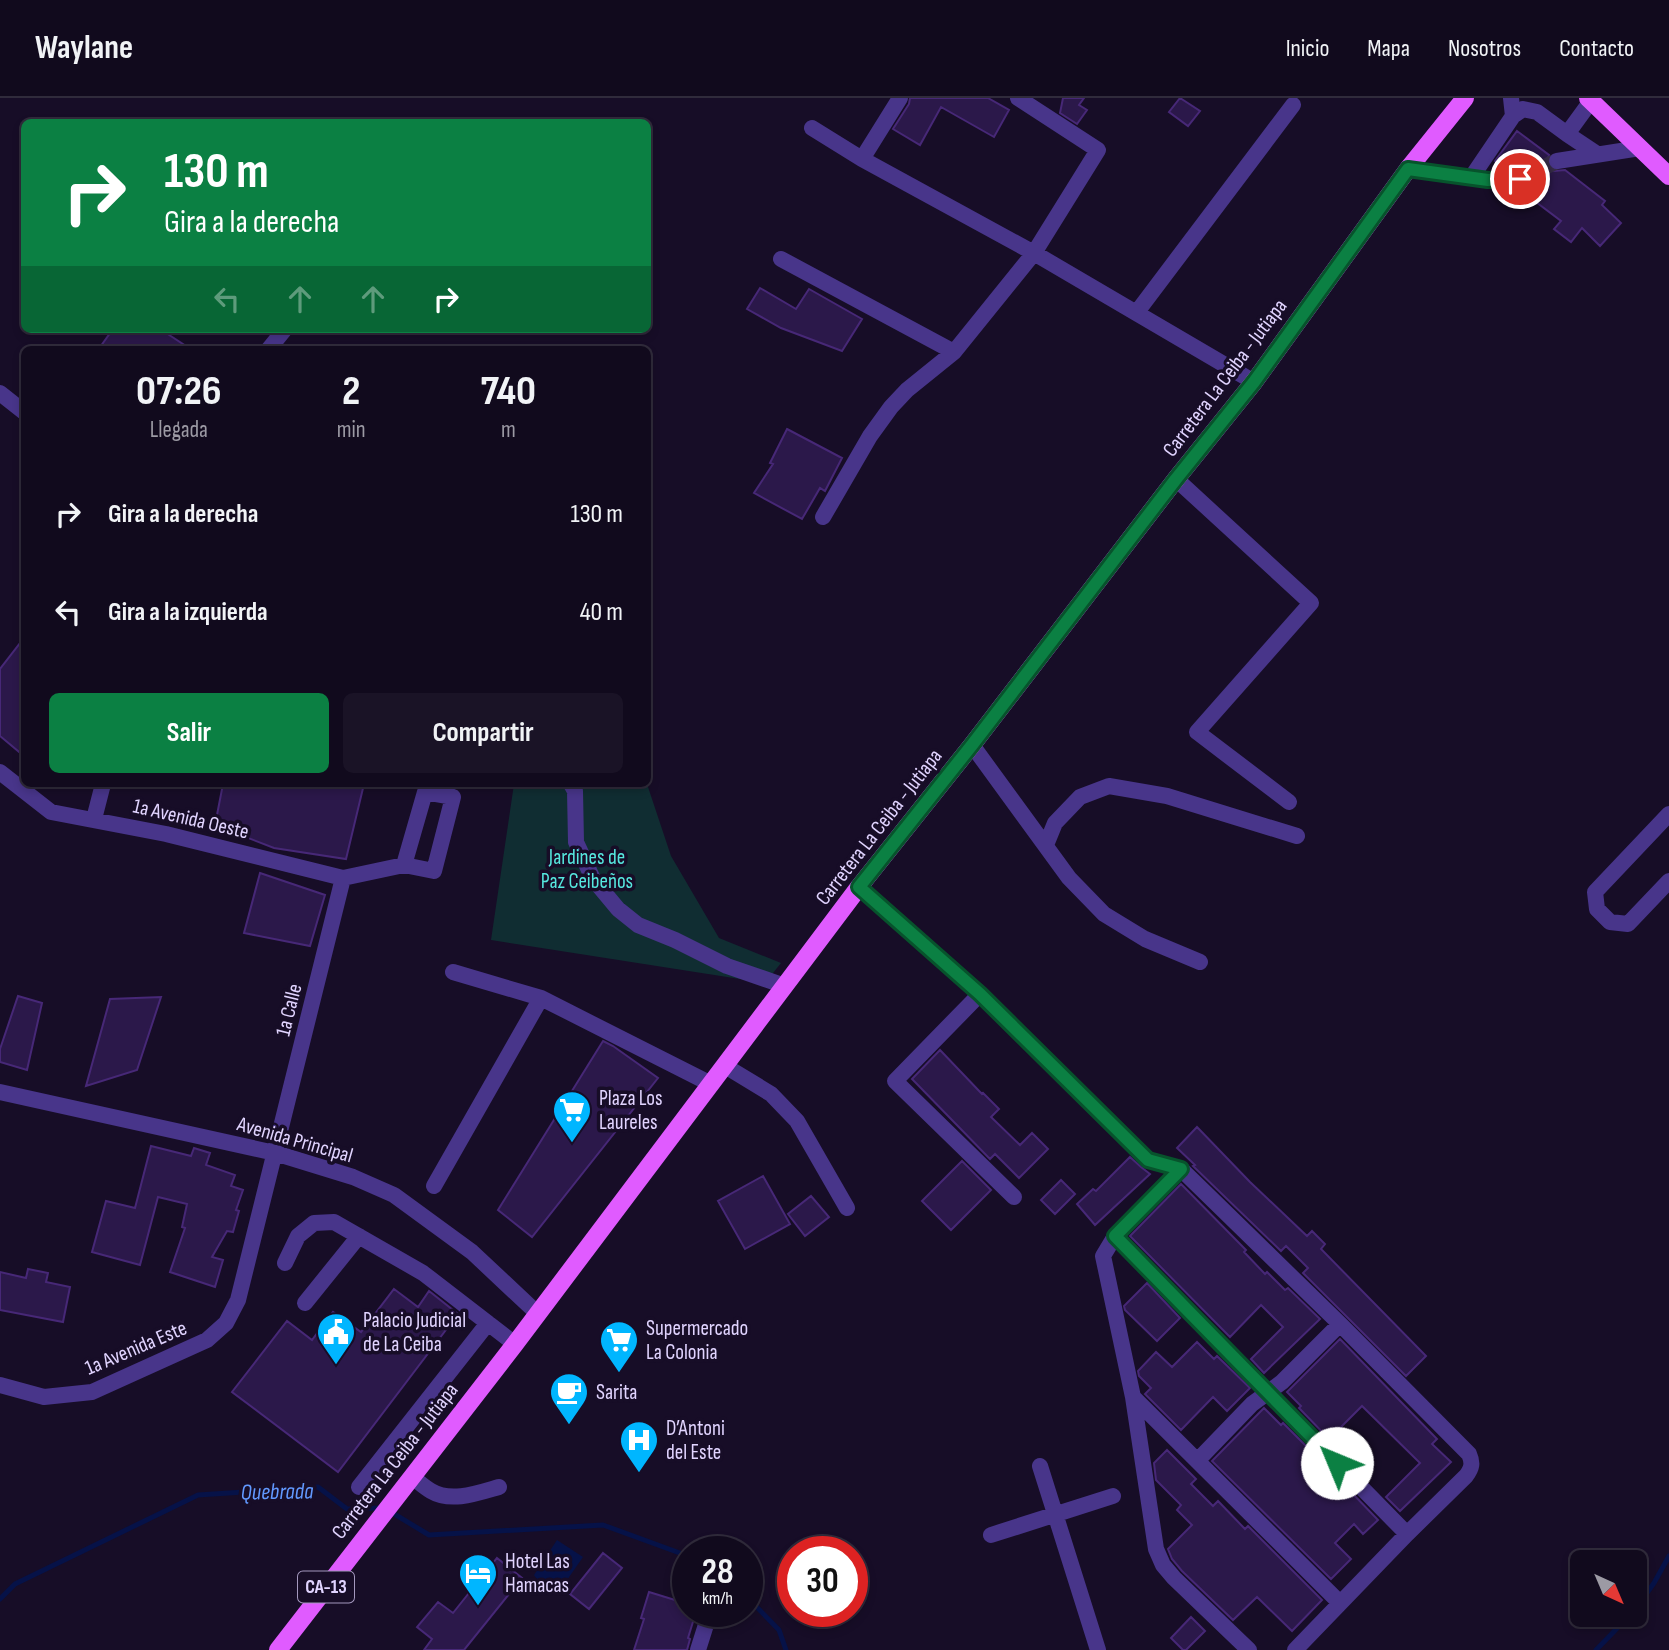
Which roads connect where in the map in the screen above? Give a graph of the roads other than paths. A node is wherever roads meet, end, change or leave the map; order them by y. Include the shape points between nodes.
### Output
1 (900, 98) edge
2 (1018, 98) edge
3 (1465, 98) edge
4 (1511, 98) edge
5 (1590, 100) edge
6 (1293, 105) dead end
7 (1513, 116) junction
8 (812, 128) dead end
9 (1567, 134) junction
10 (1640, 148) junction
11 (1597, 154) junction
12 (862, 159) junction
13 (1557, 161) tunnel mouth
14 (1408, 169) junction
15 (1669, 176) edge
16 (1471, 177) junction
17 (1520, 179) tunnel mouth
18 (1034, 253) junction
19 (781, 259) dead end
20 (1137, 312) junction
21 (954, 352) junction
22 (1254, 382) junction
23 (0, 393) edge
24 (21, 410) edge
25 (1176, 479) junction
26 (823, 517) dead end
27 (972, 745) junction
28 (0, 772) edge
29 (102, 787) edge
30 (573, 787) edge
31 (1289, 802) dead end
32 (1669, 814) edge
33 (94, 819) junction
34 (1297, 836) dead end
35 (1046, 845) junction
36 (404, 865) junction
37 (343, 877) junction
38 (1669, 881) edge
39 (859, 887) junction
40 (1200, 962) dead end
41 (453, 972) dead end
42 (785, 986) junction
43 (980, 994) junction
44 (541, 998) junction
45 (725, 1066) junction
46 (711, 1084) junction
47 (0, 1092) edge
48 (275, 1153) junction
49 (1181, 1169) junction
50 (434, 1186) dead end
51 (1014, 1197) dead end
52 (847, 1208) dead end
53 (359, 1236) junction
54 (1115, 1236) junction
55 (285, 1263) dead end
56 (305, 1303) dead end
57 (537, 1313) junction
58 (488, 1323) junction
59 (1340, 1324) junction
60 (206, 1340) joint
61 (514, 1344) junction
62 (0, 1385) edge
63 (1267, 1392) junction
64 (1133, 1397) junction
65 (1198, 1460) junction
66 (1040, 1466) dead end
67 (410, 1480) junction
68 (359, 1487) dead end
69 (499, 1487) dead end
70 (1113, 1496) dead end
71 (1055, 1515) junction
72 (1407, 1534) junction
73 (991, 1535) dead end
74 (1340, 1603) junction
75 (705, 1627) edge
76 (278, 1650) edge
77 (698, 1650) edge
78 (1098, 1650) edge
79 (1249, 1650) edge
80 (1294, 1650) edge

1 - 12 street
2 - 18 street via 1098,150
3 - 14 main road, Carretera La Ceiba - Jutiapa / CA-13
4 - 7 street
5 - 9 street
5 - 10 main road
6 - 20 street
7 - 9 street via 1523,109 1537,112
7 - 16 street
8 - 12 street
9 - 11 street
10 - 11 street
10 - 15 main road
11 - 13 street
12 - 18 street
14 - 16 street
14 - 22 main road, Carretera La Ceiba - Jutiapa / CA-13
16 - 17 street
18 - 20 street
18 - 21 street
19 - 21 street
20 - 22 street
21 - 26 street via 891,407
22 - 25 main road, Carretera La Ceiba - Jutiapa / CA-13
23 - 24 street
25 - 27 main road, Carretera La Ceiba - Jutiapa / CA-13
25 - 31 street via 1311,603 1197,732
27 - 35 street
27 - 39 main road, Carretera La Ceiba - Jutiapa / CA-13
28 - 33 street, 1a Avenida Oeste via 51,812
29 - 33 street
30 - 42 street via 576,842 593,879 618,909 638,925 727,966
32 - 38 street via 1595,892 1597,909 1609,922 1628,924
33 - 37 street, 1a Avenida Oeste
34 - 35 street via 1167,796 1109,786 1080,797 1055,823
35 - 40 street via 1069,878 1104,914 1145,939
36 - 36 street via 425,792 453,797 434,871
36 - 37 street
37 - 48 street, 1a Calle
39 - 42 main road, Carretera La Ceiba - Jutiapa / CA-13
39 - 43 street
41 - 44 street
42 - 45 main road, Carretera La Ceiba - Jutiapa / CA-13
43 - 49 street via 1148,1160
43 - 51 street via 895,1081
44 - 46 street
44 - 50 street
45 - 46 main road, Carretera La Ceiba - Jutiapa / CA-13
45 - 52 street via 771,1094 797,1121
46 - 57 main road, Carretera La Ceiba - Jutiapa / CA-13
47 - 48 street, Avenida Principal
48 - 57 street, Avenida Principal via 394,1195 472,1252
48 - 60 street, 1a Calle via 238,1300 226,1323
49 - 54 street
49 - 59 street
53 - 55 street via 334,1222 314,1223 298,1236
53 - 56 street
53 - 58 street via 423,1273
54 - 63 street
54 - 64 street via 1102,1255
57 - 61 main road, Carretera La Ceiba - Jutiapa / CA-13
58 - 61 street
58 - 68 street
59 - 63 street
59 - 72 street via 1472,1461 1466,1476
60 - 62 street, 1a Avenida Este via 92,1392 44,1397
61 - 67 main road, Carretera La Ceiba - Jutiapa / CA-13
63 - 65 street
63 - 72 street
64 - 65 street
64 - 79 street via 1156,1549 1174,1578
65 - 74 street
66 - 71 street
67 - 69 street via 448,1496
67 - 76 main road, Carretera La Ceiba - Jutiapa / CA-13
70 - 71 street
71 - 73 street
71 - 78 street
72 - 74 street
74 - 80 street
75 - 77 street

